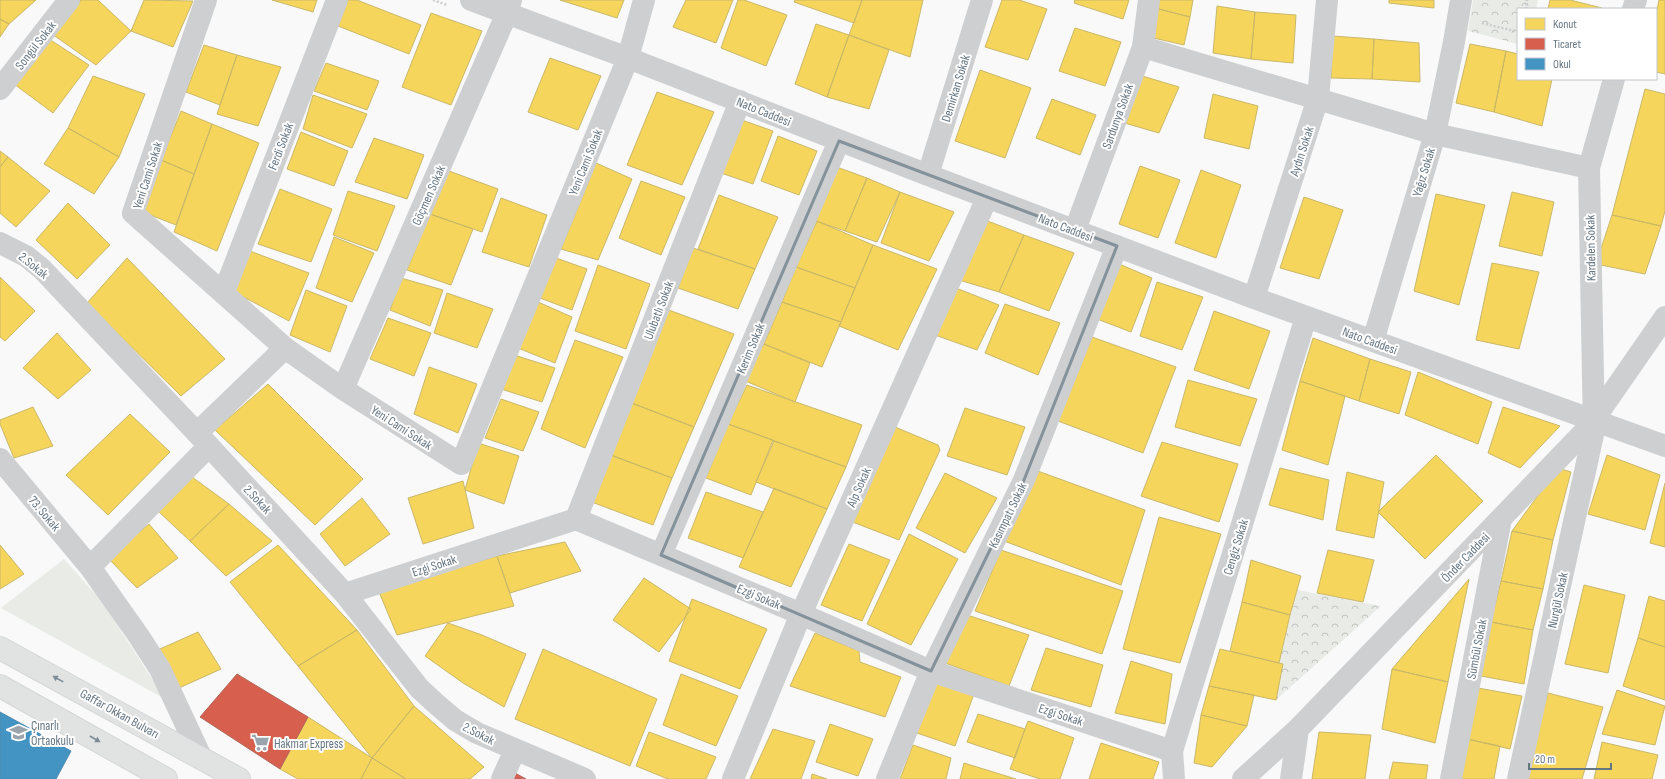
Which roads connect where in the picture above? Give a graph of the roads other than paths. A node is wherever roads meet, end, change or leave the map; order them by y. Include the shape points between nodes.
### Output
1 (69, 0) edge
2 (206, 0) edge
3 (337, 0) edge
4 (471, 0) edge
5 (644, 0) edge
6 (982, 0) edge
7 (1149, 0) edge
8 (1327, 0) edge
9 (1461, 0) edge
10 (509, 7) edge
11 (1143, 47) junction
12 (628, 58) junction
13 (1614, 80) edge
14 (0, 89) edge
15 (1318, 98) junction
16 (740, 101) junction
17 (1434, 134) junction
18 (839, 141) junction
19 (1589, 168) junction
20 (928, 175) junction
21 (987, 198) junction
22 (1075, 230) junction
23 (0, 243) edge
24 (1116, 246) junction
25 (224, 292) junction
26 (1254, 298) junction
27 (1306, 317) junction
28 (1665, 317) edge
29 (1373, 341) junction
30 (285, 348) junction
31 (343, 389) junction
32 (1594, 421) junction
33 (203, 440) junction
34 (1665, 446) edge
35 (0, 459) edge
36 (576, 519) junction
37 (1501, 520) junction
38 (661, 555) junction
39 (90, 567) junction
40 (345, 594) junction
41 (801, 614) junction
42 (0, 648) edge
43 (931, 671) junction
44 (0, 686) edge
45 (1298, 729) junction
46 (515, 750) junction
47 (1172, 751) junction
48 (201, 757) junction
49 (166, 779) edge
50 (239, 779) edge
51 (502, 779) edge
52 (585, 779) edge
53 (733, 779) edge
54 (887, 779) edge
55 (1174, 779) edge
56 (1243, 779) edge
57 (1291, 779) edge
58 (1451, 779) edge
59 (1518, 779) edge

1 - 14 street, Songül Sokak
2 - 25 street, Yeni Cami Sokak via 133,213
3 - 25 street, Ferdi Sokak
4 - 10 street, Nato Caddesi
5 - 12 street, Yeni Cami Sokak
6 - 20 street, Demirkan Sokak
7 - 11 street, Sardunya Sokak
8 - 15 street, Aydın Sokak
9 - 17 street, Yağız Sokak
10 - 12 street, Nato Caddesi
10 - 31 street, Göçmen Sokak
11 - 15 street
11 - 22 street, Sardunya Sokak
12 - 16 street, Nato Caddesi
12 - 31 street, Yeni Cami Sokak via 461,464
13 - 19 street, Kardelen Sokak
15 - 17 street
15 - 26 street, Aydın Sokak
16 - 18 street, Nato Caddesi
16 - 36 street, Ulubatlı Sokak
17 - 19 street
17 - 29 street, Yağız Sokak
18 - 20 street, Nato Caddesi
18 - 38 street, Kerim Sokak
19 - 32 street, Kardelen Sokak
20 - 21 street, Nato Caddesi
21 - 22 street, Nato Caddesi
21 - 41 street, Alp Sokak
22 - 24 street, Nato Caddesi
23 - 33 street, 2.Sokak via 26,256 42,268
24 - 26 street, Nato Caddesi
24 - 43 street, Kasımpatı Sokak via 1024,480
25 - 30 street, Yeni Cami Sokak
26 - 27 street, Nato Caddesi
27 - 29 street, Nato Caddesi
27 - 47 street, Cengiz Sokak
28 - 32 street, Önder Caddesi
29 - 32 street, Nato Caddesi
30 - 31 street, Yeni Cami Sokak
30 - 33 street
32 - 34 street, Nato Caddesi
32 - 37 street, Önder Caddesi
32 - 59 street, Nurgül Sokak
33 - 39 street
33 - 40 street, 2.Sokak
35 - 39 street, 73. Sokak
36 - 38 street, Ezgi Sokak
36 - 40 street, Ezgi Sokak
37 - 45 street, Önder Caddesi
37 - 58 street, Sümbül Sokak
38 - 41 street, Ezgi Sokak
39 - 48 street, 73. Sokak via 160,669
40 - 46 street, 2.Sokak via 419,688 434,702 455,720
41 - 43 street, Ezgi Sokak
41 - 53 street, Alp Sokak
48 -> 42 main road, Gaffar Okkan Bulvarı
43 - 47 street, Ezgi Sokak
43 - 54 street, Kasımpatı Sokak
44 -> 49 main road
45 - 56 street, Önder Caddesi
45 - 57 street
46 - 51 street
46 - 52 street, 2.Sokak
47 - 55 street, Cengiz Sokak
48 - 50 main road, Gaffar Okkan Bulvarı

